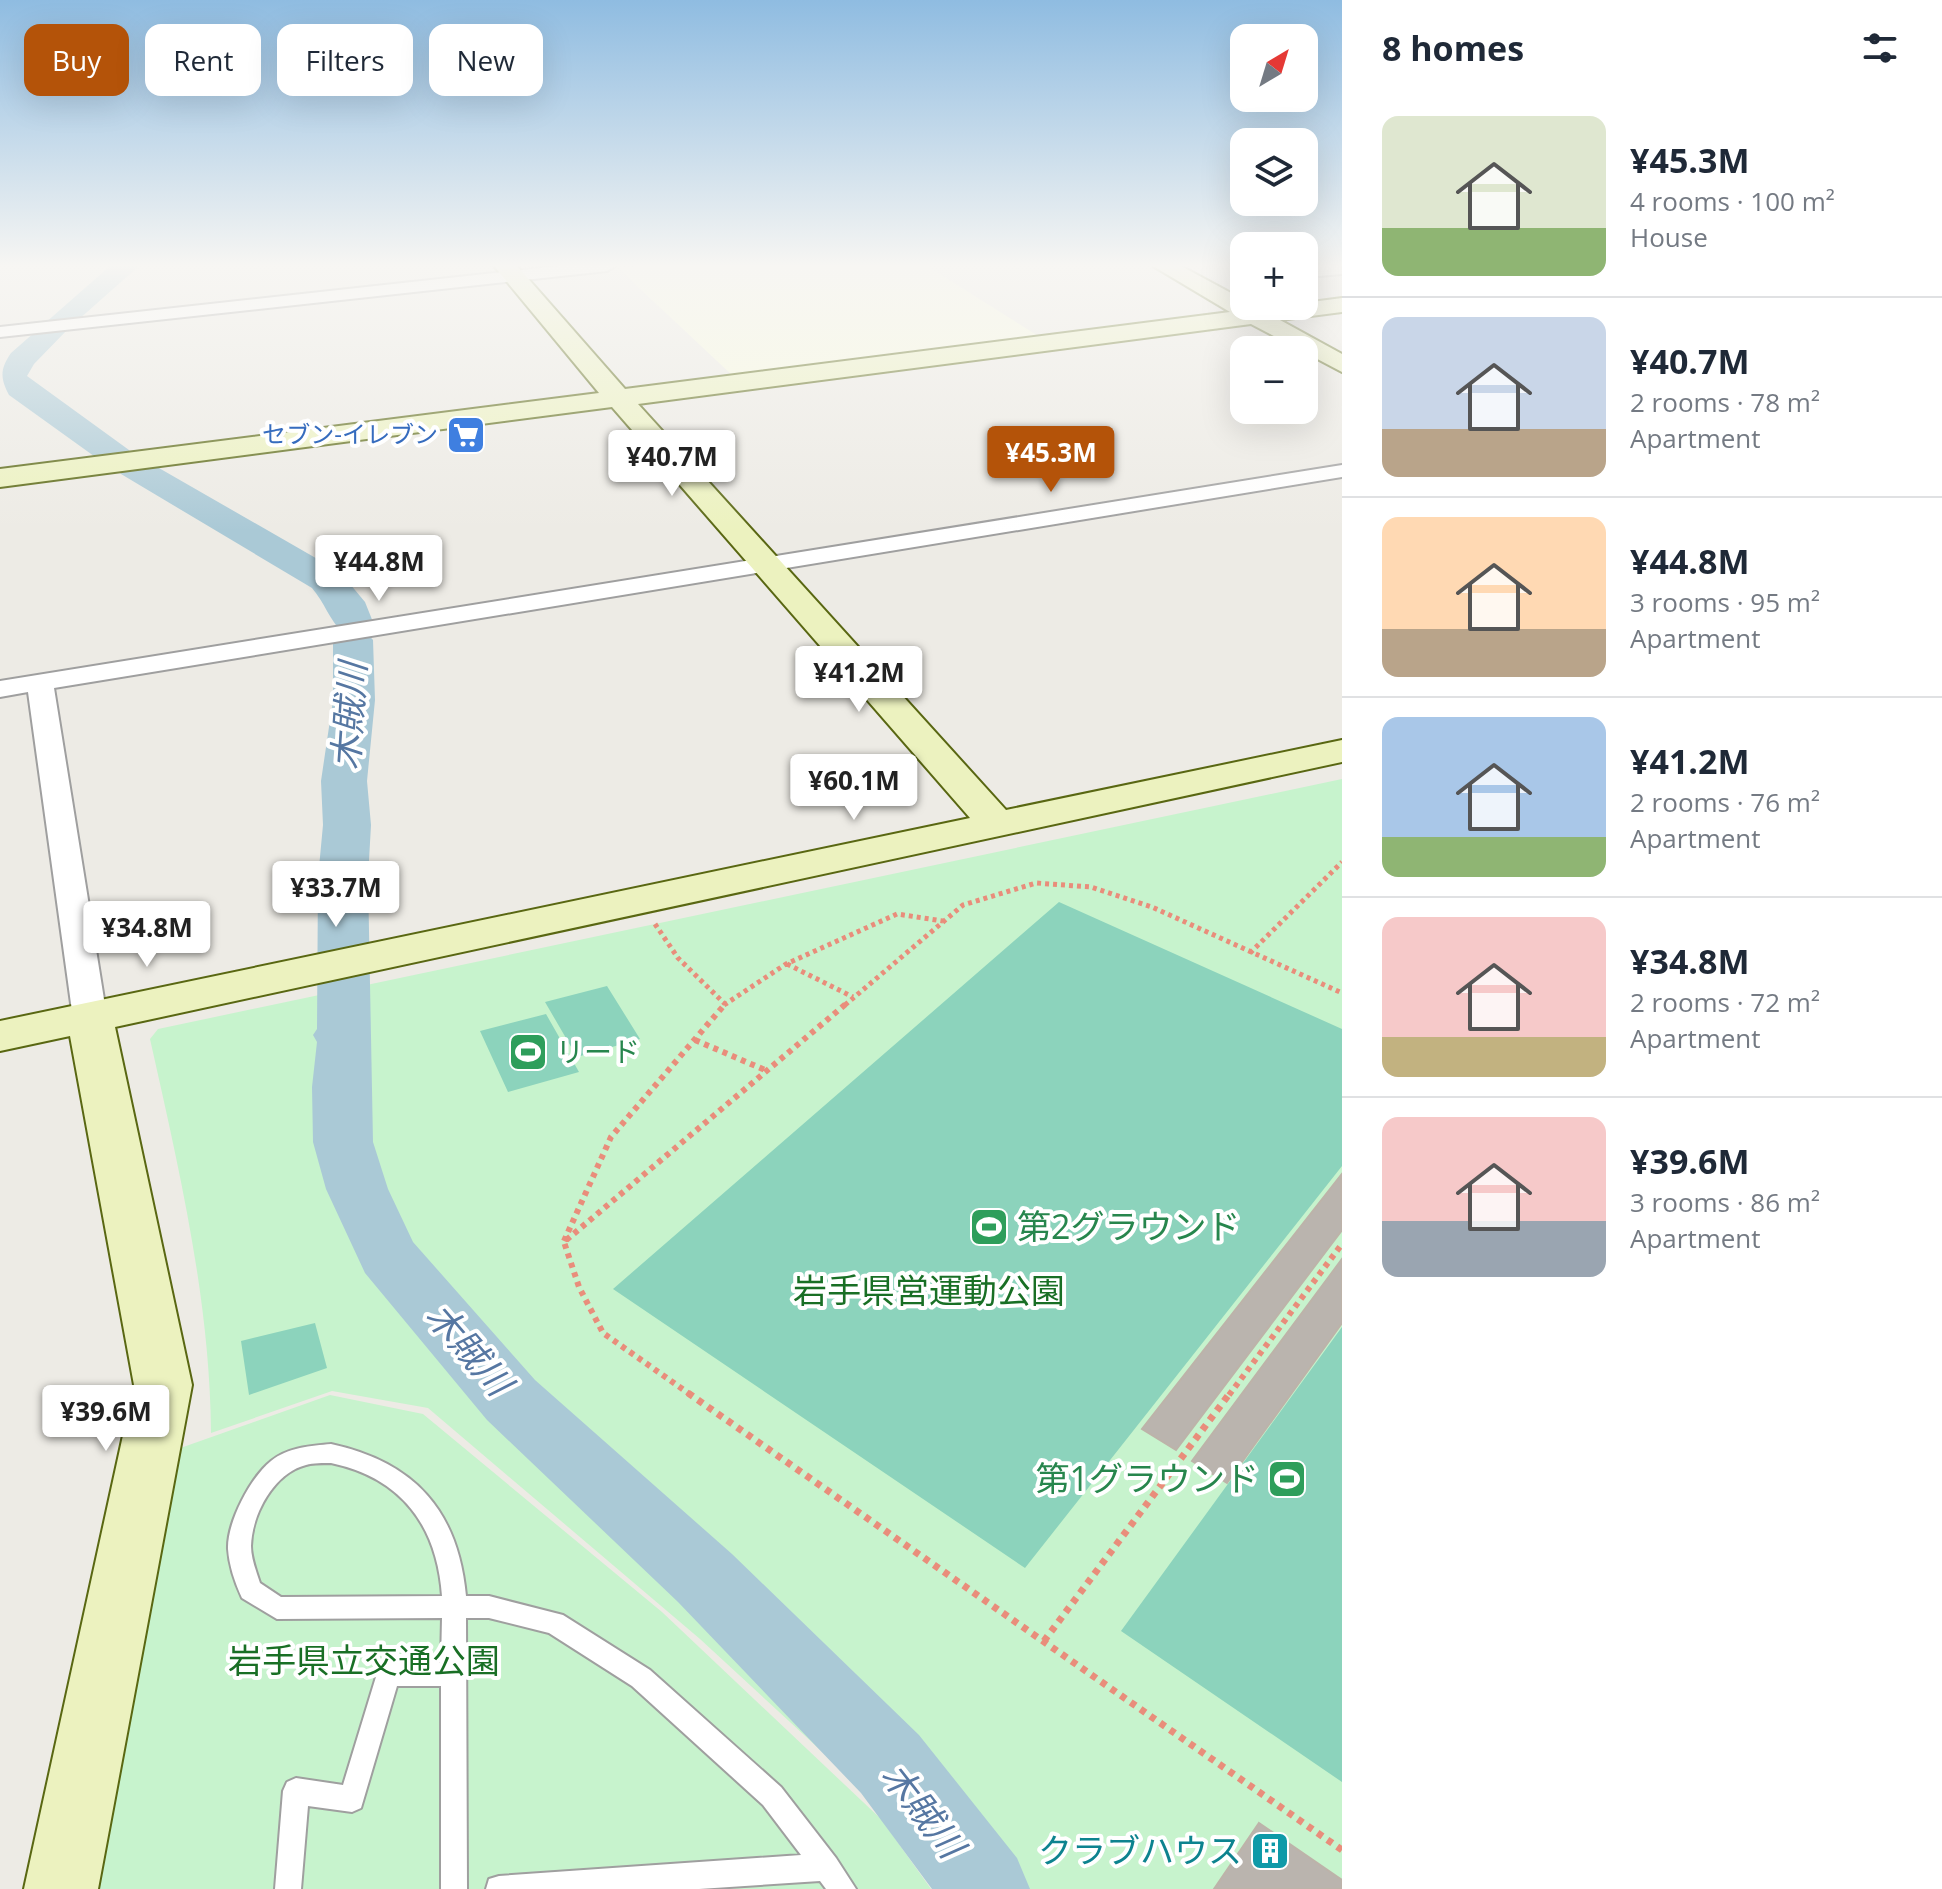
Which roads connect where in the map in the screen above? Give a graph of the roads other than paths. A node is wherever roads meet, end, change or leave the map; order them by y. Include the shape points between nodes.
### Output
1 (581, 354) edge
2 (959, 354) edge
3 (1324, 354) edge
4 (1342, 364) edge
5 (618, 398) junction
6 (1342, 471) edge
7 (0, 478) edge
8 (766, 564) junction
9 (40, 683) junction
10 (0, 689) edge
11 (1342, 751) edge
12 (997, 824) junction
13 (90, 1018) junction
14 (0, 1036) edge
15 (453, 1608) junction
16 (453, 1674) junction
17 (835, 1878) edge
18 (61, 1889) edge
19 (288, 1889) edge
20 (454, 1889) edge
21 (499, 1889) edge

1 - 5 street
2 - 5 street
3 - 4 street
5 - 7 street
5 - 8 street
6 - 8 street
8 - 9 street
8 - 12 street
9 - 10 street
9 - 13 street
11 - 12 street
12 - 13 street
13 - 14 street
13 - 18 street via 163,1385
15 - 15 lane via 453,1584 428,1512 385,1469 338,1453 307,1454 277,1464 253,1497 239,1547 250,1590 277,1608
15 - 16 lane
15 - 17 lane via 489,1607 555,1623 641,1678 772,1796
16 - 19 lane via 388,1675 352,1799 296,1791
16 - 20 lane
17 - 21 lane

